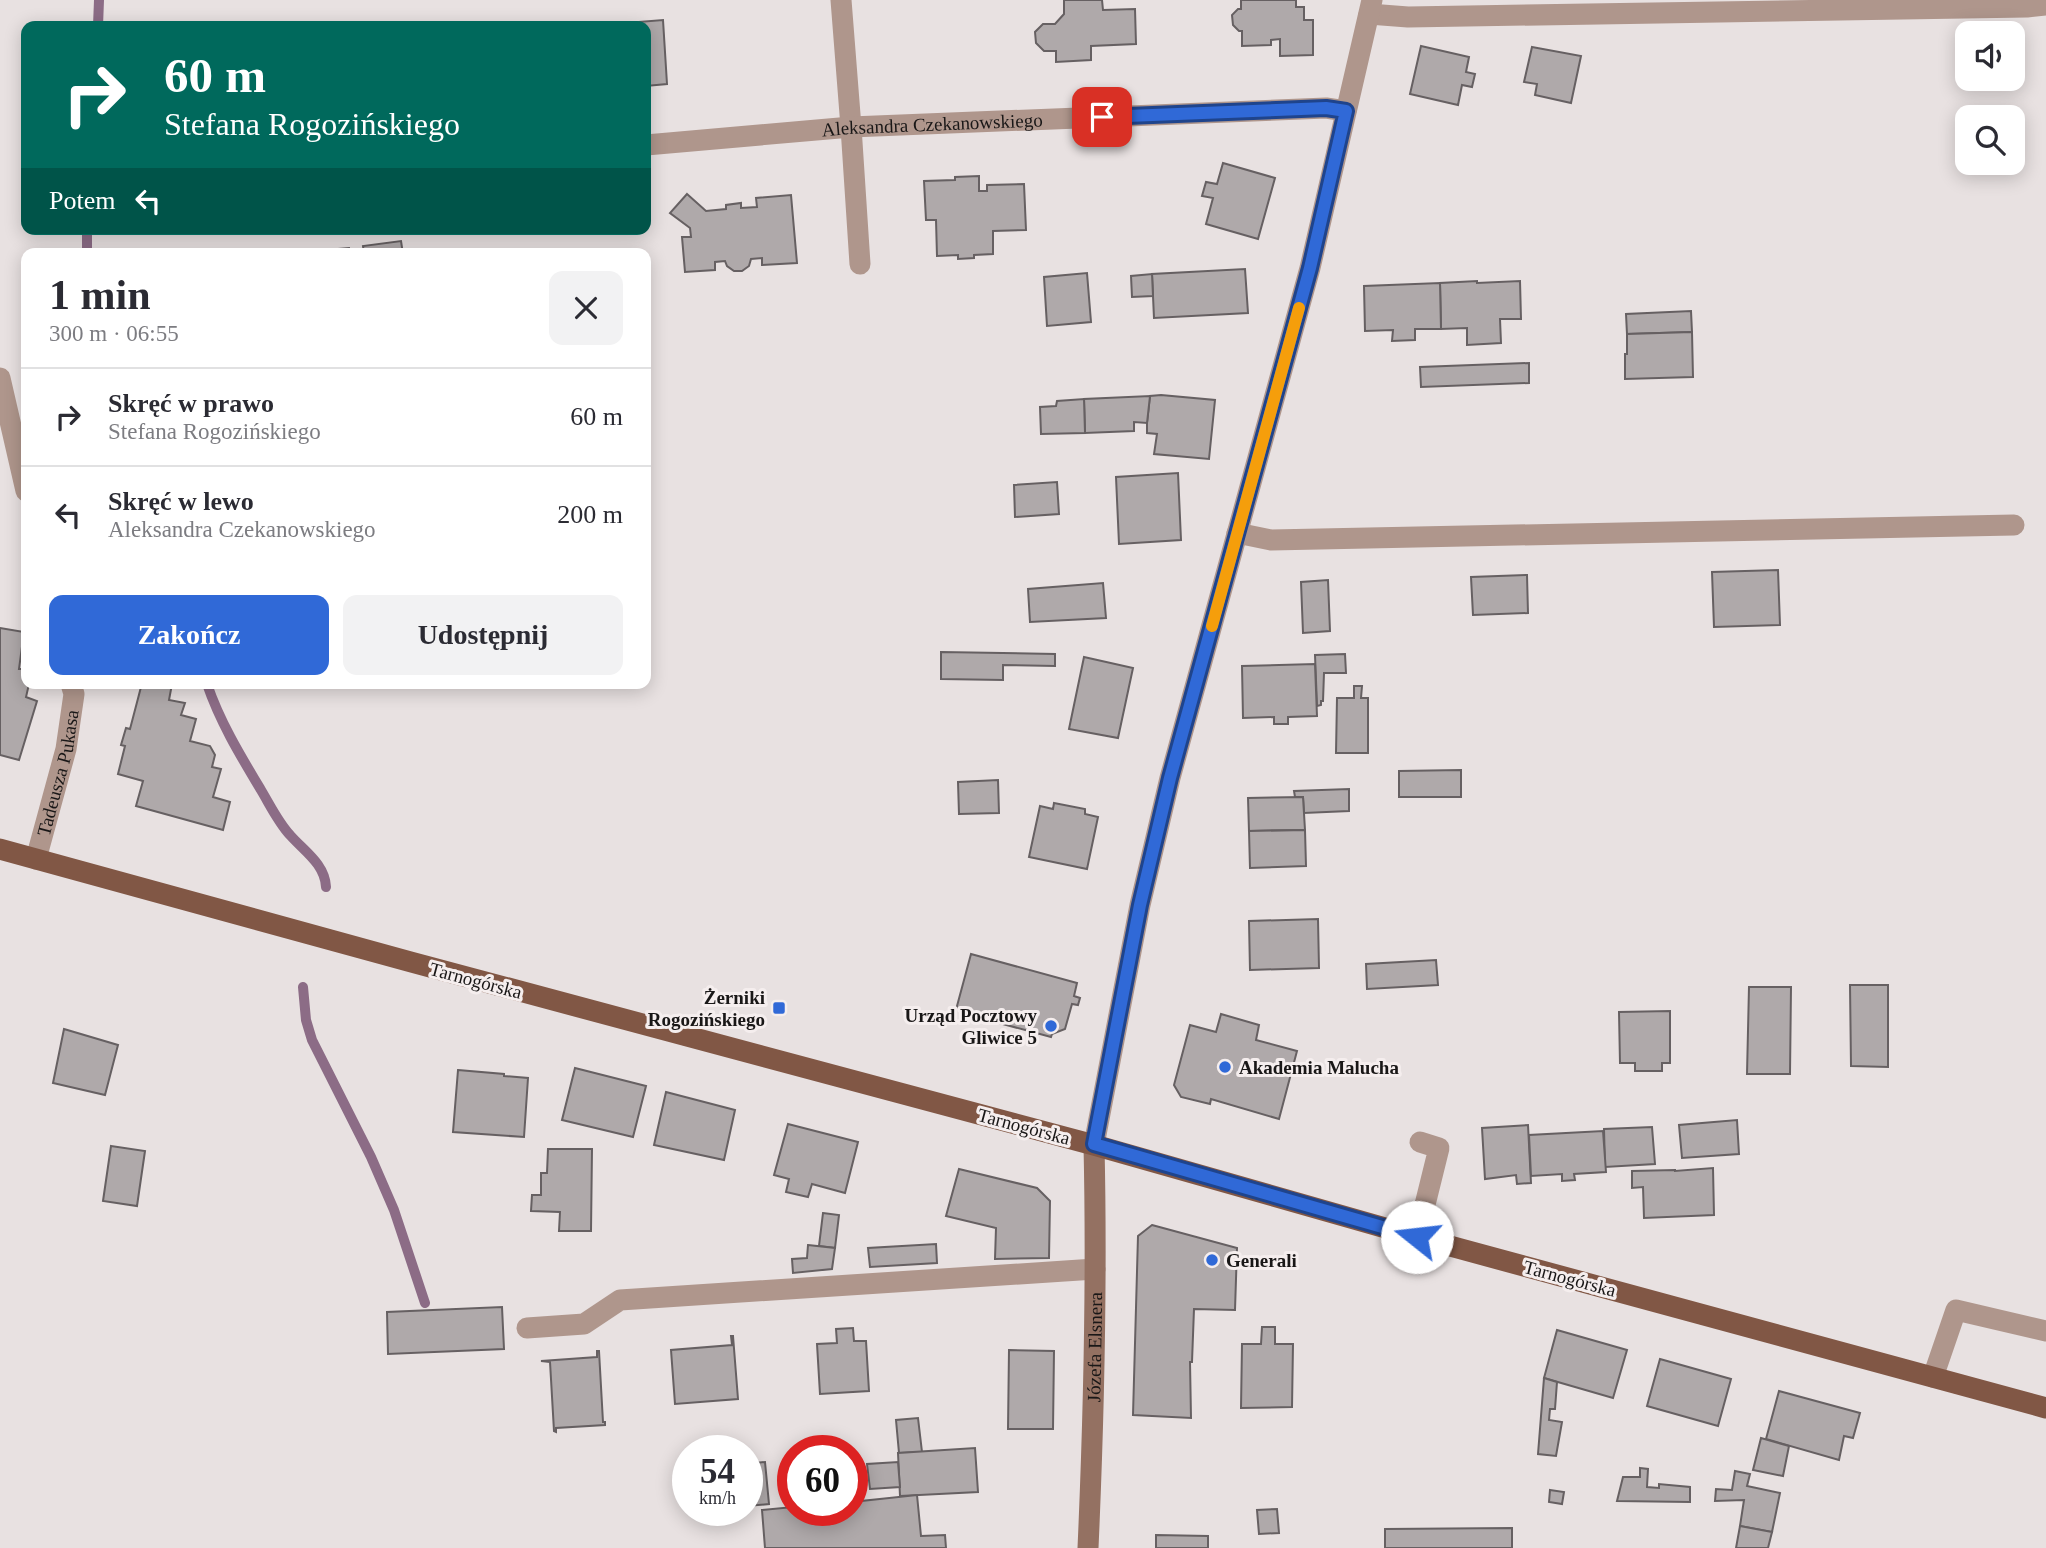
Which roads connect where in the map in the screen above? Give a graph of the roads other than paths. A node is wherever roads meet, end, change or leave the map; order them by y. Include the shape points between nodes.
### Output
1 (841, 0) edge
2 (2046, 5) edge
3 (1371, 7) edge
4 (1346, 111) junction
5 (851, 127) junction
6 (651, 145) edge
7 (860, 264) dead end
8 (0, 378) edge
9 (21, 469) edge
10 (2014, 525) dead end
11 (1237, 533) junction
12 (72, 689) edge
13 (0, 849) edge
14 (36, 859) junction
15 (1420, 1142) dead end
16 (1094, 1144) junction
17 (1417, 1237) junction
18 (1095, 1269) junction
19 (527, 1328) dead end
20 (2046, 1331) edge
21 (1933, 1377) junction
22 (2046, 1408) edge
23 (1088, 1548) edge

1 - 5 street
2 - 3 street via 1408,17
3 - 4 street
4 - 5 street, Aleksandra Czekanowskiego via 1326,108
4 - 11 street via 1310,268
5 - 6 street, Aleksandra Czekanowskiego
5 - 7 street
8 - 9 street
10 - 11 street via 1271,540
11 - 16 street via 1140,905
12 - 14 street, Tadeusza Pukasa via 66,749
13 - 14 main road, Tarnogórska
14 - 16 main road, Tarnogórska
15 - 17 street via 1439,1148
16 - 17 main road, Tarnogórska
16 - 18 street, Józefa Elsnera
17 - 21 main road, Tarnogórska
18 - 19 street via 620,1300 584,1324
18 - 23 street, Józefa Elsnera
20 - 21 street via 1955,1310
21 - 22 main road, Tarnogórska

